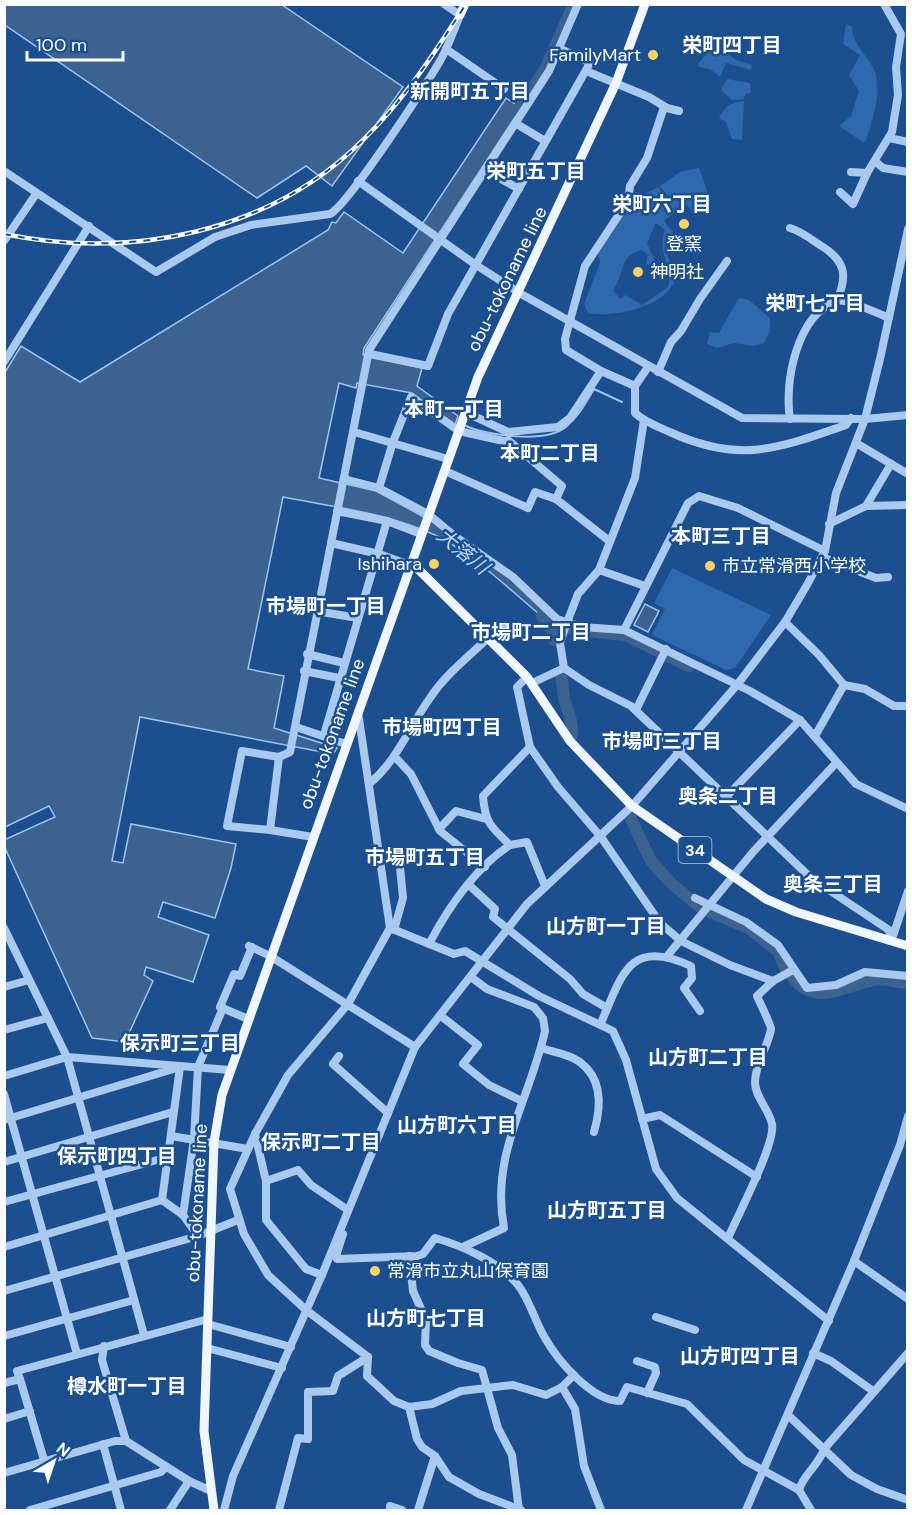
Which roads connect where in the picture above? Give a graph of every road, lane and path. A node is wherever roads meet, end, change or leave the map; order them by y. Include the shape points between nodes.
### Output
1 (444, 4) edge
2 (465, 4) edge
3 (578, 4) edge
4 (645, 4) edge
5 (884, 4) edge
6 (460, 15) junction
7 (559, 48) junction
8 (446, 49) junction
9 (586, 70) junction
10 (616, 83) junction
11 (504, 89) dead end
12 (664, 107) junction
13 (679, 111) dead end
14 (515, 123) junction
15 (889, 138) junction
16 (545, 141) junction
17 (908, 142) edge
18 (876, 162) junction
19 (485, 170) junction
20 (4, 171) edge
21 (851, 172) dead end
22 (908, 172) edge
23 (867, 173) junction
24 (358, 181) junction
25 (519, 189) junction
26 (840, 192) dead end
27 (36, 194) junction
28 (89, 226) junction
29 (790, 228) dead end
30 (908, 229) edge
31 (440, 237) junction
32 (4, 241) edge
33 (727, 261) dead end
34 (476, 265) junction
35 (518, 289) junction
36 (837, 300) junction
37 (889, 318) junction
38 (572, 323) junction
39 (370, 354) junction
40 (4, 362) edge
41 (648, 367) junction
42 (601, 371) junction
43 (658, 372) junction
44 (635, 386) junction
45 (907, 414) edge
46 (851, 418) junction
47 (865, 418) junction
48 (790, 419) junction
49 (644, 420) junction
50 (462, 422) junction
51 (354, 432) junction
52 (508, 437) junction
53 (393, 442) junction
54 (855, 443) junction
55 (448, 459) junction
56 (891, 464) junction
57 (445, 471) junction
58 (908, 474) edge
59 (344, 479) junction
60 (379, 488) junction
61 (556, 499) junction
62 (908, 505) edge
63 (866, 506) junction
64 (337, 511) junction
65 (428, 516) junction
66 (387, 521) junction
67 (829, 524) junction
68 (422, 532) junction
69 (609, 540) junction
70 (331, 543) junction
71 (379, 554) junction
72 (823, 554) junction
73 (411, 564) junction
74 (599, 570) junction
75 (888, 578) dead end
76 (645, 586) junction
77 (316, 611) junction
78 (358, 618) junction
79 (785, 622) junction
80 (565, 626) junction
81 (624, 630) junction
82 (488, 638) junction
83 (666, 650) junction
84 (307, 654) junction
85 (344, 663) junction
86 (564, 668) junction
87 (304, 670) junction
88 (339, 678) junction
89 (529, 680) junction
90 (844, 685) junction
91 (737, 686) junction
92 (908, 706) edge
93 (636, 710) junction
94 (358, 711) junction
95 (800, 720) junction
96 (296, 727) junction
97 (324, 735) junction
98 (815, 736) junction
99 (346, 744) junction
100 (530, 747) junction
101 (680, 752) junction
102 (279, 757) junction
103 (395, 757) junction
104 (836, 763) junction
105 (369, 784) junction
106 (727, 796) junction
107 (632, 806) junction
108 (908, 809) edge
109 (486, 819) junction
110 (439, 829) junction
111 (270, 830) junction
112 (313, 837) junction
113 (601, 837) junction
114 (768, 837) junction
115 (510, 845) junction
116 (400, 867) dead end
117 (485, 867) junction
118 (734, 878) junction
119 (469, 885) junction
120 (545, 886) junction
121 (908, 891) edge
122 (695, 898) dead end
123 (706, 909) junction
124 (4, 928) edge
125 (508, 928) junction
126 (392, 929) junction
127 (891, 940) junction
128 (681, 941) junction
129 (8, 944) edge
130 (429, 944) junction
131 (908, 946) edge
132 (668, 955) junction
133 (270, 956) junction
134 (483, 961) junction
135 (793, 970) junction
136 (908, 976) edge
137 (471, 977) junction
138 (29, 980) junction
139 (773, 981) junction
140 (4, 987) edge
141 (539, 996) junction
142 (348, 1004) junction
143 (223, 1008) junction
144 (534, 1008) junction
145 (607, 1008) junction
146 (700, 1011) dead end
147 (441, 1016) junction
148 (48, 1018) junction
149 (248, 1019) junction
150 (601, 1023) junction
151 (4, 1030) edge
152 (416, 1047) junction
153 (541, 1048) junction
154 (339, 1056) dead end
155 (67, 1057) junction
156 (180, 1067) junction
157 (198, 1067) junction
158 (230, 1070) junction
159 (4, 1076) edge
160 (4, 1094) edge
161 (78, 1100) junction
162 (522, 1101) junction
163 (173, 1112) junction
164 (388, 1113) junction
165 (908, 1116) edge
166 (8, 1119) edge
167 (642, 1119) junction
168 (594, 1132) dead end
169 (255, 1134) junction
170 (171, 1136) junction
171 (88, 1139) junction
172 (194, 1139) junction
173 (214, 1142) junction
174 (248, 1149) junction
175 (22, 1157) junction
176 (168, 1157) junction
177 (4, 1162) edge
178 (98, 1177) junction
179 (757, 1177) junction
180 (267, 1180) junction
181 (33, 1194) junction
182 (162, 1200) junction
183 (4, 1202) edge
184 (348, 1210) junction
185 (183, 1215) junction
186 (109, 1216) junction
187 (238, 1220) junction
188 (341, 1230) junction
189 (211, 1231) junction
190 (45, 1234) junction
191 (198, 1236) junction
192 (728, 1238) junction
193 (4, 1247) edge
194 (463, 1247) junction
195 (409, 1256) junction
196 (122, 1258) junction
197 (854, 1261) junction
198 (322, 1275) junction
199 (57, 1277) junction
200 (4, 1292) edge
201 (908, 1299) edge
202 (134, 1300) junction
203 (306, 1310) junction
204 (656, 1317) dead end
205 (68, 1318) junction
206 (208, 1321) junction
207 (829, 1321) junction
208 (695, 1330) dead end
209 (144, 1335) junction
210 (4, 1336) edge
211 (104, 1346) junction
212 (291, 1347) junction
213 (207, 1348) junction
214 (813, 1353) junction
215 (908, 1353) edge
216 (76, 1354) junction
217 (368, 1357) junction
218 (638, 1361) dead end
219 (282, 1368) junction
220 (574, 1375) junction
221 (20, 1379) junction
222 (4, 1383) edge
223 (562, 1387) junction
224 (488, 1388) junction
225 (873, 1391) junction
226 (647, 1393) junction
227 (409, 1407) junction
228 (30, 1411) junction
229 (788, 1415) junction
230 (4, 1419) edge
231 (126, 1441) junction
232 (103, 1444) junction
233 (824, 1449) junction
234 (435, 1456) junction
235 (44, 1460) junction
236 (166, 1467) junction
237 (763, 1472) junction
238 (4, 1473) edge
239 (189, 1482) junction
240 (114, 1487) junction
241 (209, 1490) junction
242 (799, 1491) junction
243 (908, 1500) edge
244 (30, 1510) edge
245 (121, 1510) edge
246 (170, 1510) edge
247 (214, 1510) edge
248 (224, 1510) edge
249 (279, 1510) edge
250 (390, 1510) edge
251 (402, 1510) edge
252 (418, 1510) edge
253 (520, 1510) edge
254 (601, 1510) edge
255 (746, 1510) edge
256 (811, 1510) edge

1 - 6 street
2 - 6 main road
3 - 7 street
4 - 10 main road, obu-tokoname line
5 - 15 street via 901,34 896,116
6 - 8 street
7 - 9 street via 590,63
7 - 14 street via 549,71
8 - 11 street
8 - 24 street
9 - 10 street
9 - 16 street
10 - 12 street
10 - 35 main road, obu-tokoname line
12 - 13 street
12 - 38 street via 647,158 630,186 629,198 585,266
14 - 16 street
14 - 19 street
15 - 17 street
15 - 18 street
16 - 25 street
18 - 22 street via 883,168
18 - 23 street
19 - 25 street
19 - 31 street
20 - 27 street
21 - 23 street
23 - 26 street via 853,204
24 - 28 street via 330,214 251,225 215,237 156,272
24 - 31 street
25 - 34 street
27 - 28 street
27 - 32 street
28 - 40 street
29 - 36 street via 833,252 838,259 843,279
30 - 37 street
31 - 34 street
31 - 39 street
33 - 43 street via 671,342
34 - 35 street
34 - 39 street via 448,314 428,366
35 - 38 street
35 - 50 main road, obu-tokoname line
36 - 37 street
36 - 48 street via 826,306 796,346 787,403
37 - 47 street
38 - 41 street
38 - 42 street via 566,350
39 - 51 street
41 - 43 street
41 - 44 street
42 - 44 street
42 - 52 street via 570,418 558,427
43 - 48 street via 742,418
44 - 49 street via 633,408
45 - 47 street
46 - 47 street
46 - 48 street
46 - 49 street via 846,425 795,443 733,452 684,438
47 - 54 street
49 - 69 street via 635,478
50 - 52 street
50 - 52 street
50 - 53 street via 411,397
50 - 55 main road, obu-tokoname line
51 - 53 street
51 - 59 street
52 - 61 street via 562,486
53 - 55 street
53 - 60 street
54 - 56 street
54 - 67 street
55 - 57 main road, obu-tokoname line
56 - 58 street
56 - 63 street
57 - 61 street via 528,508 535,492
57 - 65 main road, obu-tokoname line
59 - 60 street
59 - 64 street
60 - 65 street
61 - 69 street
62 - 63 street
63 - 67 street
64 - 66 street
64 - 70 street
65 - 68 main road, obu-tokoname line
65 - 80 street via 513,577
66 - 68 street
66 - 71 street
67 - 72 street
68 - 73 main road, obu-tokoname line
69 - 74 street
70 - 71 street
70 - 77 street
71 - 73 street
71 - 78 street
72 - 75 street via 869,576
72 - 76 street via 738,508 699,496 688,502
72 - 79 street
73 - 82 main road, 34
73 - 94 main road, obu-tokoname line
74 - 76 street
74 - 80 street via 578,594
76 - 81 street
77 - 78 street
77 - 84 street
78 - 85 street
79 - 90 street
79 - 91 street
80 - 81 street
80 - 86 street via 560,644
81 - 83 street
82 - 89 main road, 34
82 - 103 street via 432,694
83 - 91 street
83 - 93 street
84 - 85 street
84 - 87 street
85 - 88 street
86 - 89 street
86 - 93 street
87 - 88 street
87 - 96 street
88 - 97 street
89 - 100 street via 517,687
89 - 107 main road, 34 via 570,741
90 - 92 street via 865,689 894,706
90 - 98 street
91 - 95 street
91 - 101 street
93 - 101 street
94 - 99 main road, obu-tokoname line
94 - 105 street
95 - 98 street
95 - 106 street
96 - 97 street
96 - 102 street via 290,752
97 - 99 street
98 - 104 street
99 - 112 main road, obu-tokoname line
100 - 109 street via 483,796
100 - 113 street
101 - 106 street
101 - 107 street
102 - 111 street
102 - 111 street via 242,751 227,826
103 - 105 street
103 - 110 street via 411,774
104 - 108 street via 856,784
104 - 114 street
105 - 126 street
106 - 114 street
107 - 113 street
107 - 118 main road, 34
109 - 110 street via 456,811
109 - 115 street
110 - 117 street
111 - 112 street
112 - 133 main road, obu-tokoname line
113 - 120 street
113 - 128 street via 653,915
114 - 118 street
114 - 127 street via 811,878 889,930
115 - 117 street
115 - 120 street via 527,842
116 - 126 street via 403,898
117 - 119 street
118 - 123 street
118 - 127 main road, 34 via 766,899 796,912
119 - 125 street via 495,909 494,917
119 - 130 street via 444,916
120 - 125 street
121 - 127 street
122 - 123 street
123 - 128 street
123 - 135 street via 746,922 778,945
124 - 129 street
125 - 134 street
125 - 145 street via 583,994
126 - 130 street
126 - 142 street
127 - 131 main road, 34
128 - 132 street
128 - 139 street
129 - 138 street
130 - 134 street via 454,954 465,951
132 - 145 street via 647,955 632,963
132 - 146 street via 691,966 692,978 684,988
133 - 142 street
133 - 143 street via 251,946 240,976 234,974 220,1006
133 - 149 main road, obu-tokoname line
134 - 137 street
134 - 141 street
135 - 136 street via 807,988 836,985 865,972
135 - 139 street
137 - 144 street via 488,989
137 - 147 street
138 - 140 street
138 - 148 street
139 - 179 street via 758,996 771,1027 755,1084 772,1125
141 - 144 street
141 - 150 street
142 - 152 street
142 - 169 street via 288,1075
143 - 149 street
143 - 157 street
144 - 153 street via 543,1018
145 - 150 street
147 - 152 street
147 - 162 street via 478,1045 463,1064 489,1085
148 - 151 street
148 - 155 street
149 - 158 main road, obu-tokoname line
150 - 167 street via 613,1031 620,1044
152 - 164 street
153 - 162 street
153 - 168 street via 580,1062 596,1081 600,1112
154 - 164 street via 333,1064
155 - 156 street
155 - 159 street
155 - 161 street
156 - 157 street
156 - 161 street
156 - 163 street
157 - 158 street
157 - 172 street
158 - 173 main road, obu-tokoname line
160 - 166 street
161 - 166 street
161 - 171 street
162 - 194 street via 502,1163 504,1228
163 - 170 street
163 - 171 street
164 - 184 street
165 - 197 street
166 - 175 street
167 - 179 street via 660,1115
167 - 192 street via 656,1169 664,1182
169 - 174 street
169 - 180 street
170 - 172 street
170 - 176 street
171 - 175 street
171 - 178 street
172 - 173 street
172 - 185 street
173 - 174 street
173 - 189 main road, obu-tokoname line
174 - 187 street via 230,1189
175 - 177 street
175 - 181 street
176 - 178 street
176 - 182 street
178 - 181 street
178 - 186 street
179 - 192 street
180 - 184 street via 298,1170 311,1185
180 - 198 street via 266,1220 306,1269
181 - 183 street
181 - 190 street
182 - 185 street
182 - 186 street
184 - 188 street
185 - 191 street
186 - 190 street
186 - 196 street
187 - 189 street
187 - 203 street via 268,1275
188 - 195 street via 344,1236 337,1259
188 - 198 street
189 - 191 street
189 - 206 main road, obu-tokoname line
190 - 193 street
190 - 199 street
191 - 196 street
192 - 207 street
194 - 195 street via 435,1238 423,1254
194 - 220 street via 516,1283 544,1338
195 - 224 street via 413,1291 426,1320 425,1345 458,1363 479,1367
196 - 199 street
196 - 202 street
197 - 201 street
197 - 207 street
198 - 203 street
199 - 200 street
199 - 205 street
202 - 205 street
202 - 209 street
203 - 212 street
203 - 217 street
204 - 208 street
205 - 210 street
205 - 216 street
206 - 209 street
206 - 212 street
206 - 213 main road, obu-tokoname line
207 - 214 street
209 - 211 street
211 - 216 street
211 - 231 street via 102,1360
212 - 219 street
213 - 219 street
213 - 241 main road, obu-tokoname line via 204,1449
214 - 225 street
214 - 229 street
215 - 225 street
216 - 221 street via 17,1371
217 - 227 street via 367,1376 394,1401
217 - 249 street via 338,1376 333,1391 308,1392 308,1439 298,1438
218 - 226 street via 655,1367
219 - 248 street via 233,1476
220 - 223 street
220 - 226 street via 599,1396 617,1402 627,1387
221 - 222 street
221 - 228 street
223 - 224 street via 546,1395 513,1385
223 - 254 street via 575,1409 584,1466
224 - 227 street via 461,1391 432,1404
224 - 253 street via 498,1428 512,1455
225 - 233 street
226 - 237 street via 687,1404 727,1446
227 - 234 street via 417,1439
228 - 230 street
228 - 235 street
229 - 233 street
229 - 237 street
231 - 232 street
231 - 236 street
232 - 235 street
232 - 240 street
233 - 242 street via 821,1460
233 - 243 street via 859,1480
234 - 252 street
234 - 253 street via 451,1479
235 - 238 street
236 - 239 street
236 - 240 street
237 - 242 street
237 - 255 street
239 - 241 street
239 - 246 street
240 - 244 street
240 - 245 street
241 - 247 main road, obu-tokoname line
242 - 256 street
250 - 251 street via 390,1506

